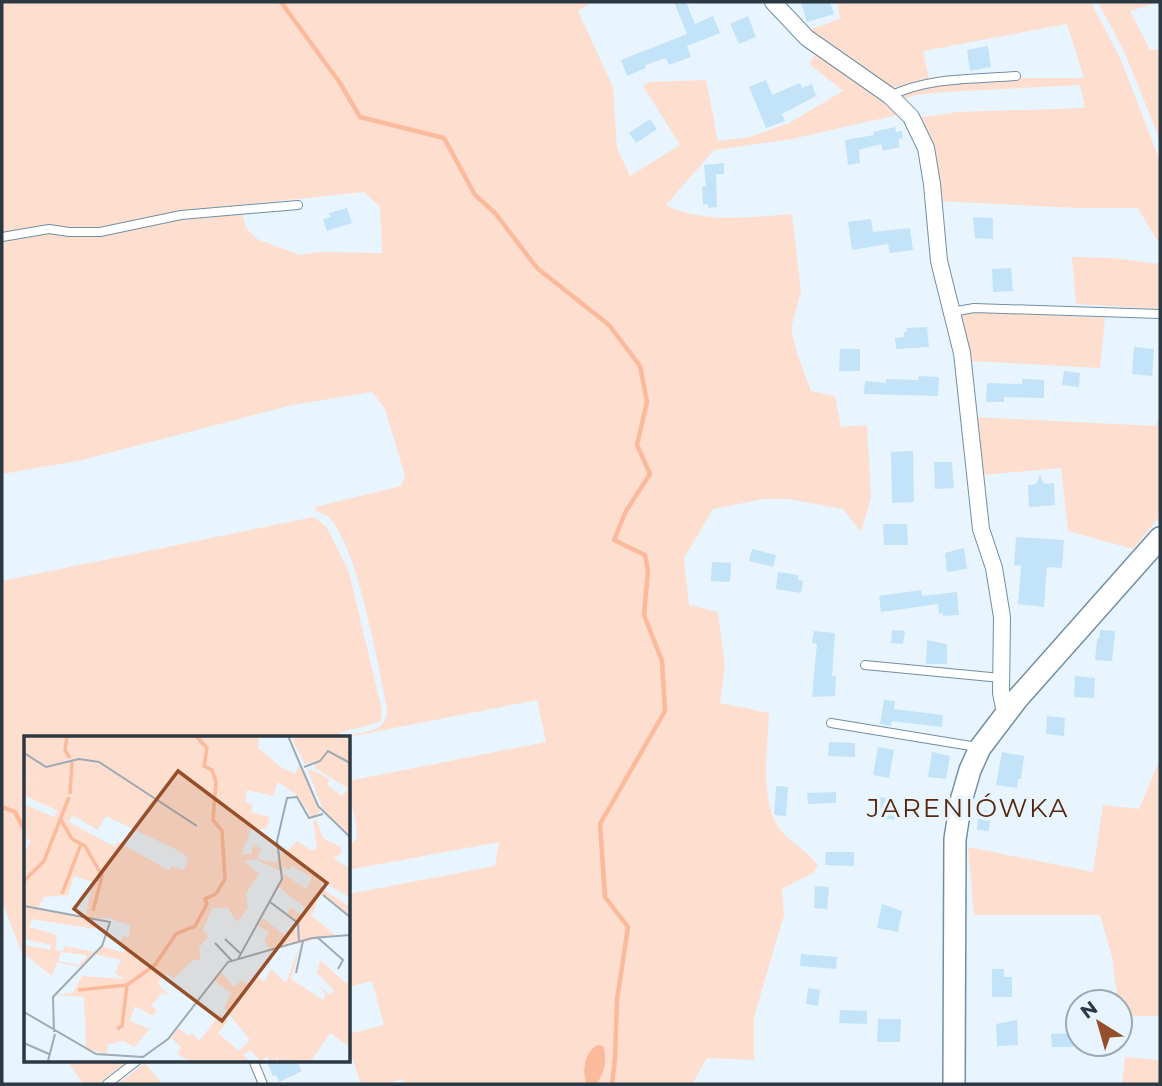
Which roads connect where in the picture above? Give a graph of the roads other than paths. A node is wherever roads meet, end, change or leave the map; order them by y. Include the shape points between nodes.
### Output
1 (773, 2) edge
2 (1016, 76) dead end
3 (890, 96) junction
4 (298, 205) dead end
5 (2, 237) edge
6 (952, 312) junction
7 (1160, 314) edge
8 (1160, 538) edge
9 (865, 665) dead end
10 (1001, 678) junction
11 (1006, 713) junction
12 (831, 723) dead end
13 (980, 748) junction
14 (135, 1062) edge
15 (254, 1062) edge
16 (107, 1084) edge
17 (263, 1084) edge
18 (954, 1084) edge

1 - 3 street via 807,38
2 - 3 lane via 937,82
3 - 6 street via 911,117 926,148 939,261
4 - 5 lane via 181,215 100,232 49,229
6 - 7 lane via 974,308
6 - 10 street via 962,353 981,529 994,568 1002,617
8 - 11 street
9 - 10 lane
10 - 11 street
11 - 13 street
12 - 13 lane
13 - 18 street via 967,780 955,839
14 - 16 lane
15 - 17 lane

